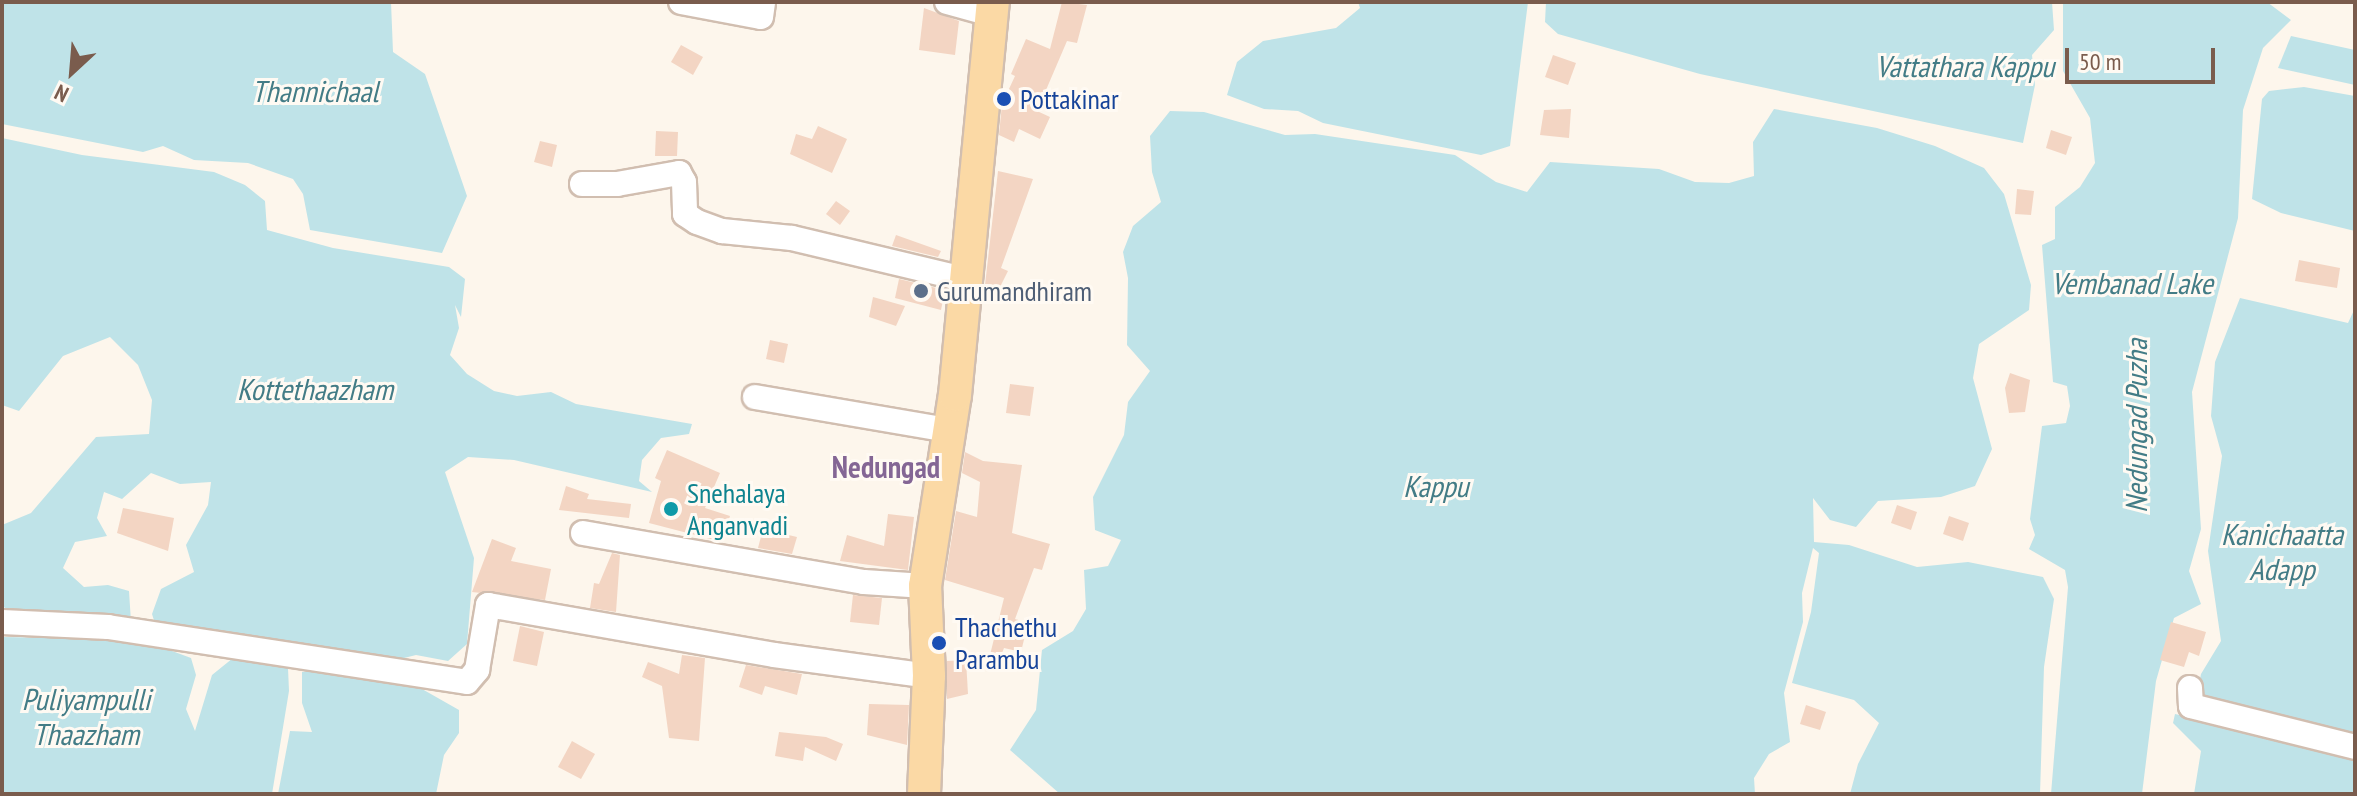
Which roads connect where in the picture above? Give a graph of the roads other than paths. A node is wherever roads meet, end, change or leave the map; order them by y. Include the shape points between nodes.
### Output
1 (681, 2) edge
2 (947, 2) edge
3 (992, 8) edge
4 (762, 9) edge
5 (582, 184) dead end
6 (964, 279) junction
7 (755, 397) dead end
8 (949, 430) junction
9 (583, 533) dead end
10 (925, 586) junction
11 (2, 622) edge
12 (929, 676) junction
13 (2190, 688) dead end
14 (2355, 747) edge
15 (924, 794) edge

1 - 4 street
2 - 3 street
3 - 6 main road via 980,164
5 - 6 street via 679,173 685,214 697,222 722,231 792,238
6 - 8 main road
7 - 8 street
8 - 10 main road
9 - 10 street via 864,582
10 - 12 main road
11 - 12 street via 108,627 467,682 477,670 488,605
12 - 15 main road
13 - 14 street via 2191,706

